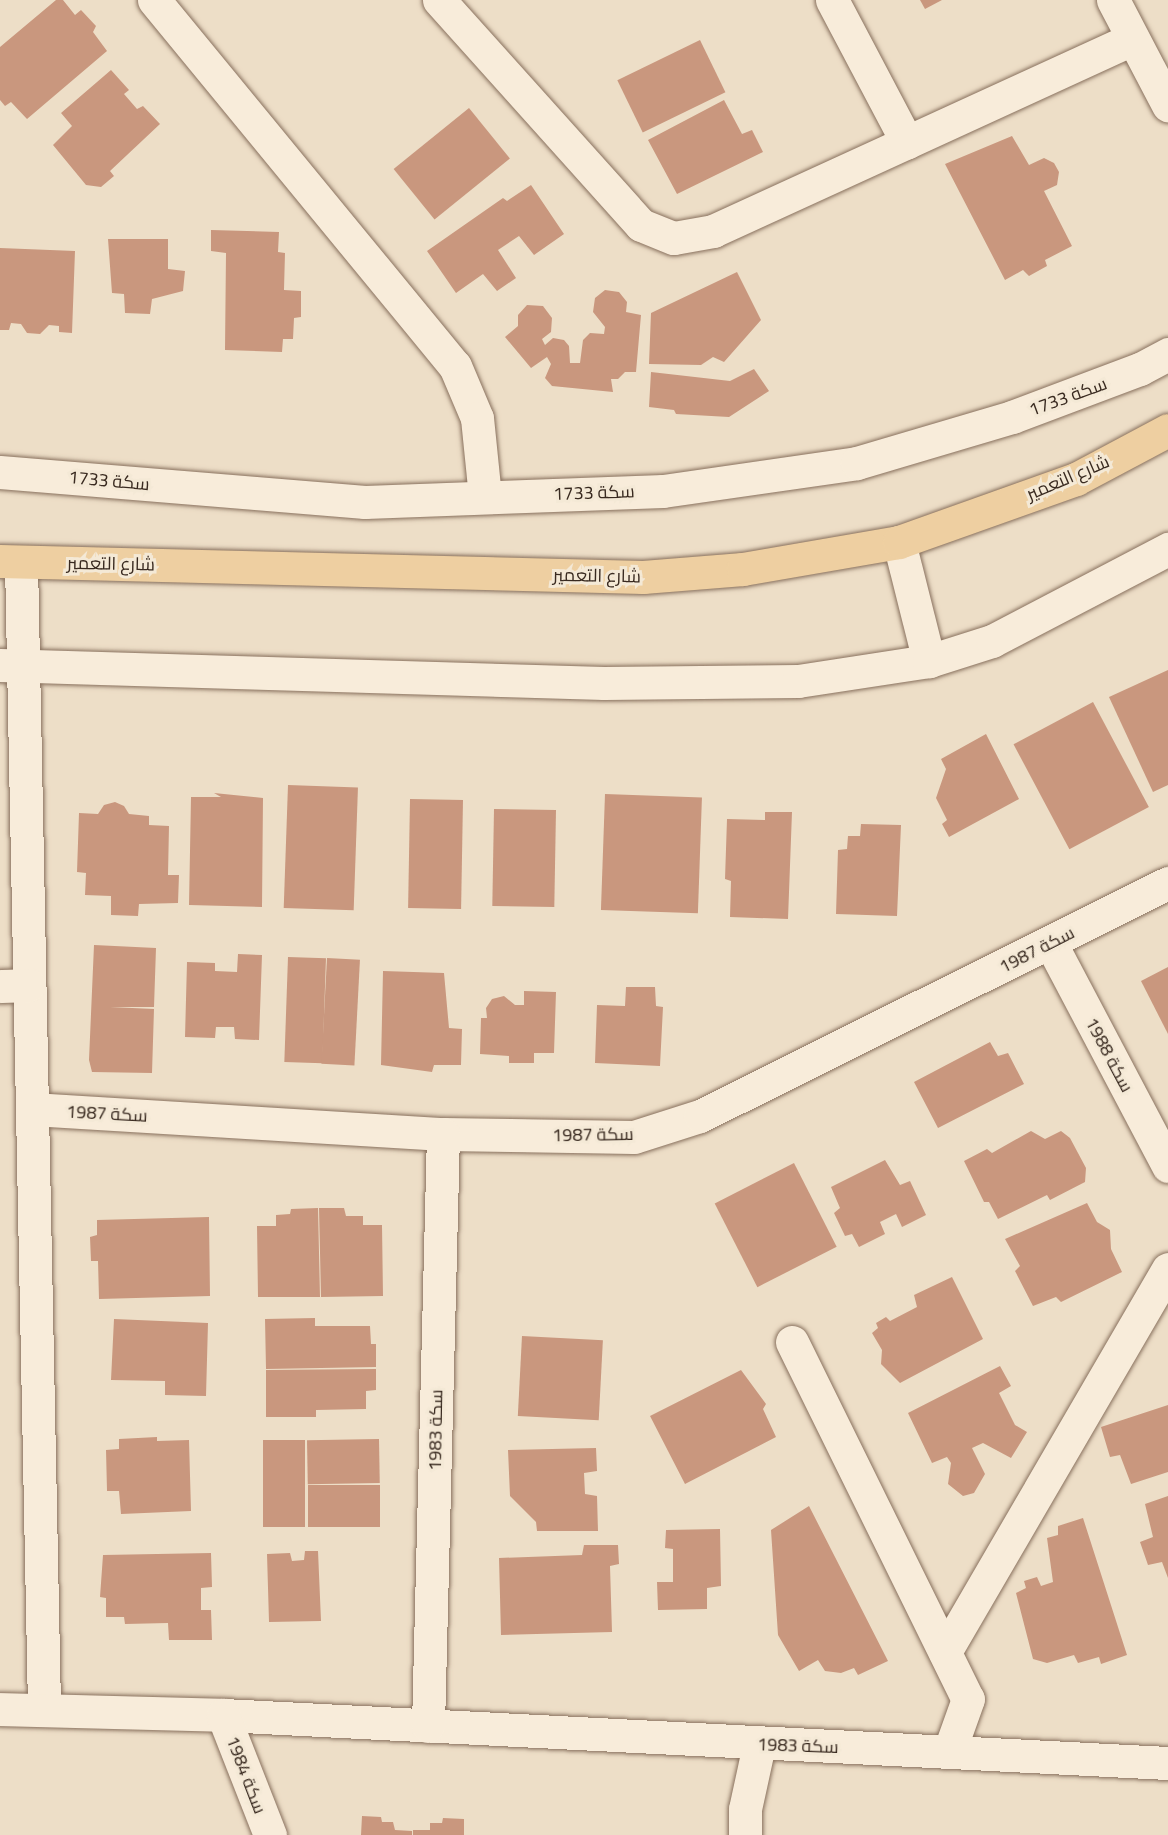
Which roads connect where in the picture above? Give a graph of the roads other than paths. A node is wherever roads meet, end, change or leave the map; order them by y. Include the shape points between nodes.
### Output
1 (154, 0) edge
2 (439, 0) edge
3 (832, 0) edge
4 (1113, 0) edge
5 (1132, 39) junction
6 (1168, 105) edge
7 (908, 142) junction
8 (1168, 354) edge
9 (1168, 430) edge
10 (0, 472) edge
11 (485, 497) junction
12 (899, 542) junction
13 (1168, 549) edge
14 (10, 561) edge
15 (929, 660) junction
16 (11, 666) edge
17 (1168, 883) edge
18 (1051, 944) junction
19 (15, 986) edge
20 (32, 1109) junction
21 (443, 1134) junction
22 (1168, 1166) edge
23 (1168, 1269) edge
24 (792, 1342) dead end
25 (945, 1652) junction
26 (0, 1709) edge
27 (44, 1709) junction
28 (223, 1715) junction
29 (428, 1726) junction
30 (759, 1745) junction
31 (949, 1752) junction
32 (1168, 1762) edge
33 (270, 1835) edge
34 (745, 1835) edge

1 - 11 street via 455,366 477,418
2 - 7 street via 640,225 674,238 713,231
3 - 7 street
4 - 5 street
5 - 6 street
5 - 7 street
8 - 11 street, سكة 1733 via 1140,369 1012,417 857,463 663,490
9 - 12 main road, شارع التعمير via 1076,479
10 - 11 street, سكة 1733 via 365,502
12 - 14 main road, شارع التعمير via 744,569 643,578
12 - 15 street
13 - 15 street via 992,641
14 - 16 street
15 - 16 street via 798,681 604,683
16 - 19 street
17 - 18 street, سكة 1987
18 - 21 street, سكة 1987 via 700,1116 634,1137
18 - 22 street, سكة 1988
19 - 20 street
20 - 21 street, سكة 1987
20 - 27 street
21 - 29 street, سكة 1983
23 - 25 street
24 - 25 street
25 - 31 street via 968,1700
26 - 27 street, سكة 1983
27 - 28 street, سكة 1983
28 - 29 street, سكة 1983
28 - 33 street, سكة 1984
29 - 30 street, سكة 1983
30 - 31 street, سكة 1983
30 - 34 street via 745,1809
31 - 32 street, سكة 1983

